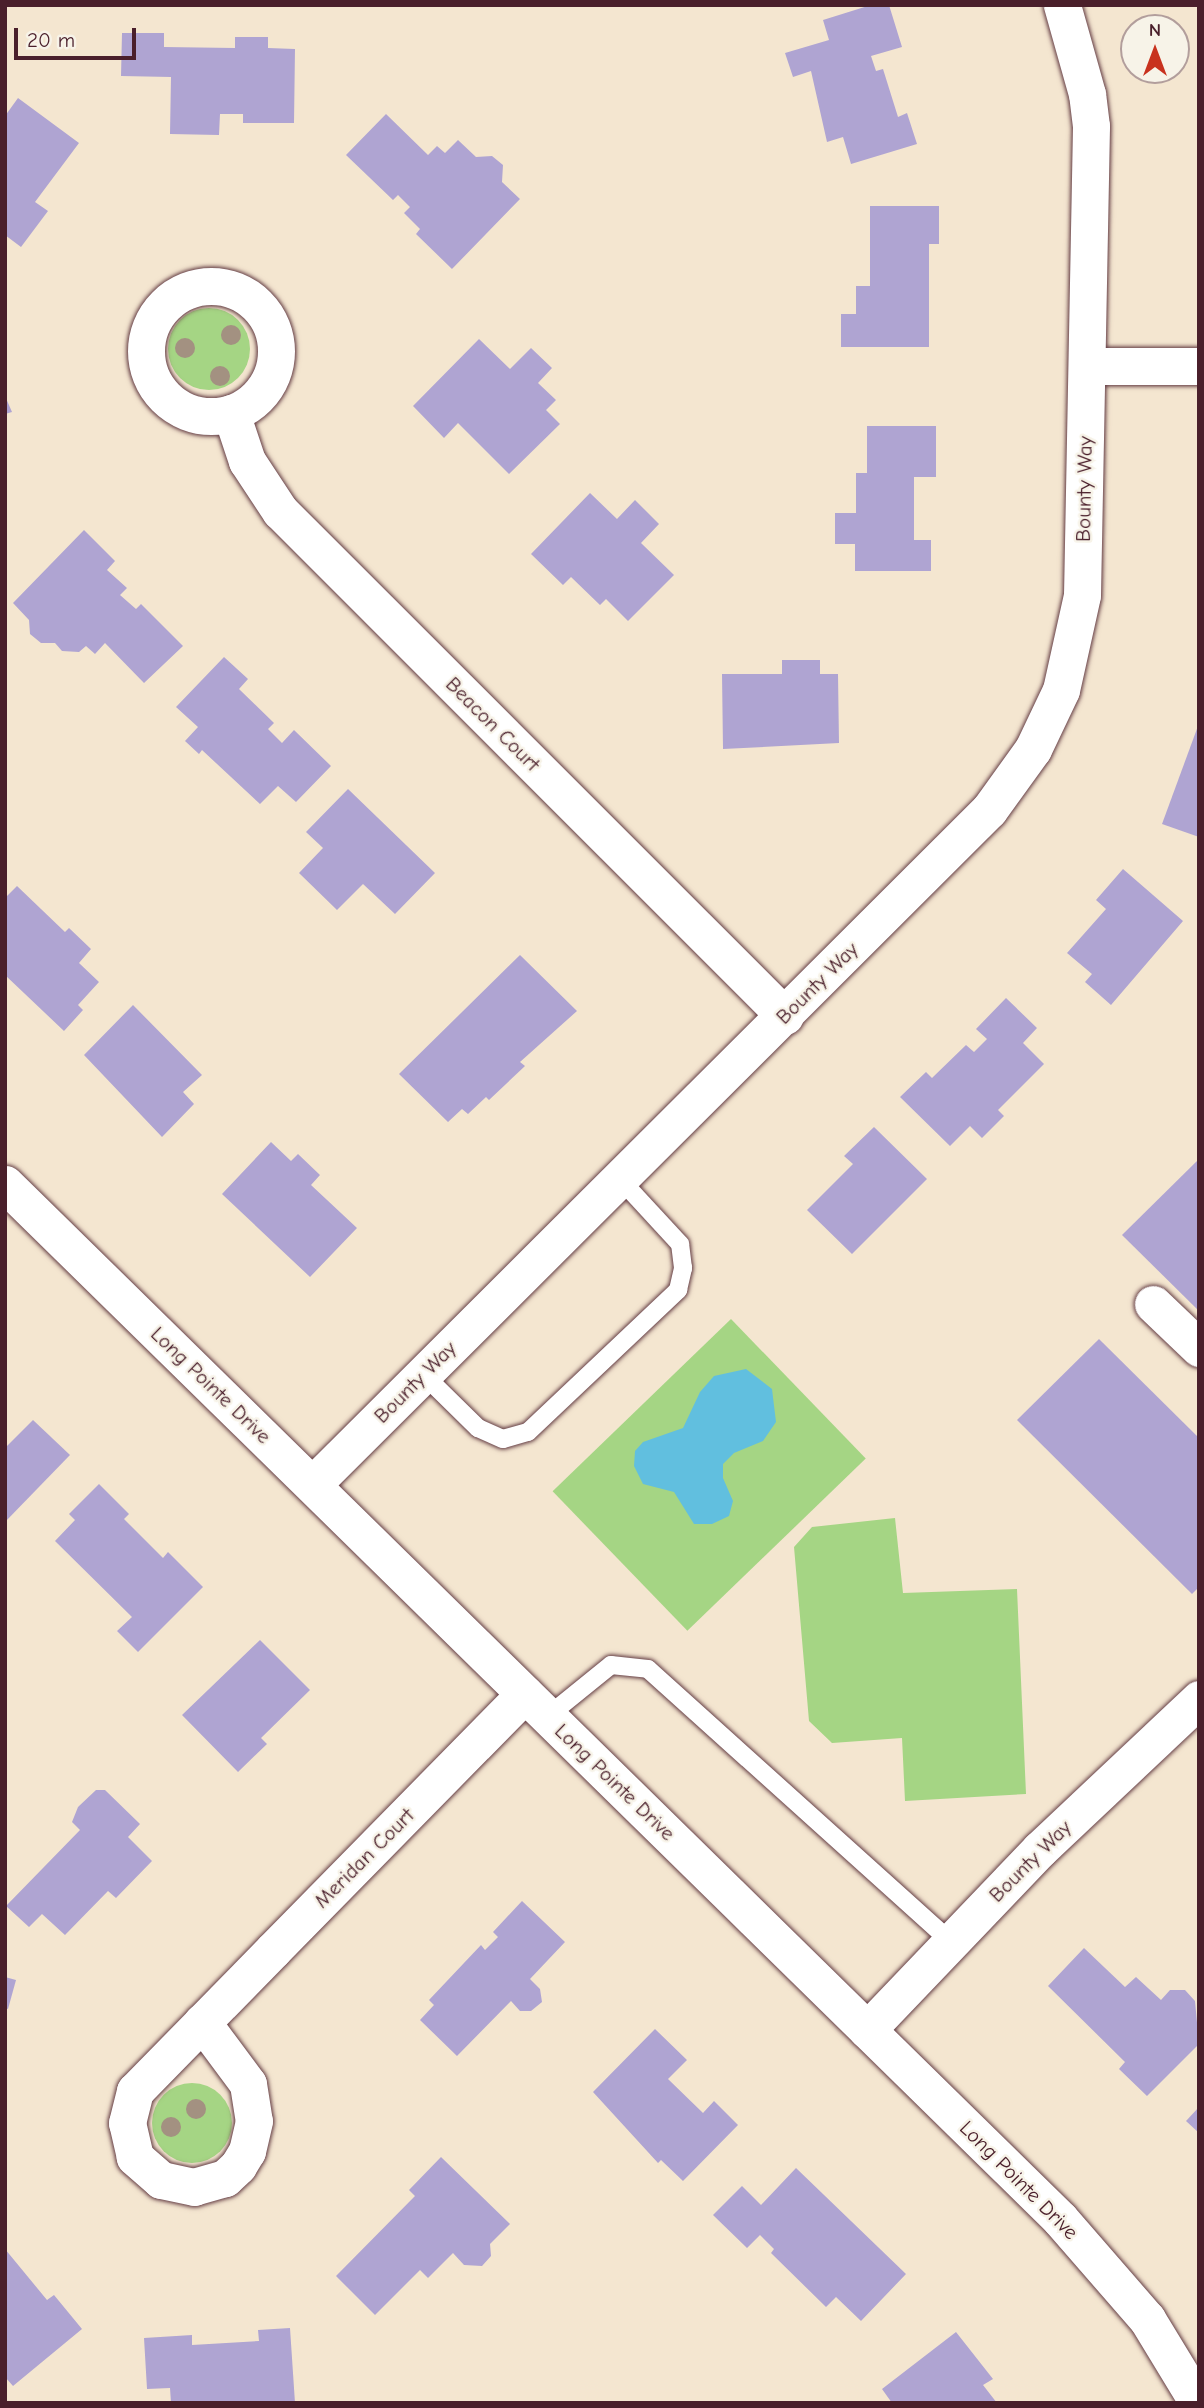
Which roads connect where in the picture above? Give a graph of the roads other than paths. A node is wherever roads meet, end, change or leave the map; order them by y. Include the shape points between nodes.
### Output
1 (1062, 5) edge
2 (1087, 366) junction
3 (1199, 366) edge
4 (231, 413) dead end
5 (785, 1016) junction
6 (619, 1178) junction
7 (5, 1184) edge
8 (1153, 1304) dead end
9 (1199, 1348) edge
10 (423, 1374) junction
11 (313, 1484) junction
12 (1199, 1699) edge
13 (536, 1705) junction
14 (951, 1942) junction
15 (202, 2022) dead end
16 (867, 2030) junction
17 (1198, 2403) edge

1 - 2 street, Bounty Way via 1084,81 1091,125
2 - 3 street
2 - 5 street, Bounty Way via 1082,595 1072,653 1055,702 1033,749 996,802
4 - 5 street, Beacon Court via 247,461 280,511
5 - 6 street, Bounty Way
6 - 10 street, Bounty Way
6 - 10 lane via 680,1244 683,1268 678,1290 528,1432 503,1438 478,1428
7 - 11 street, Long Pointe Drive
8 - 9 street
10 - 11 street, Bounty Way
11 - 13 street, Long Pointe Drive
12 - 14 street, Bounty Way via 1040,1849
13 - 14 lane via 611,1665 648,1669
13 - 15 street, Meridan Court
13 - 16 street, Long Pointe Drive
14 - 16 street, Bounty Way
16 - 17 street, Long Pointe Drive via 1107,2269 1147,2319

